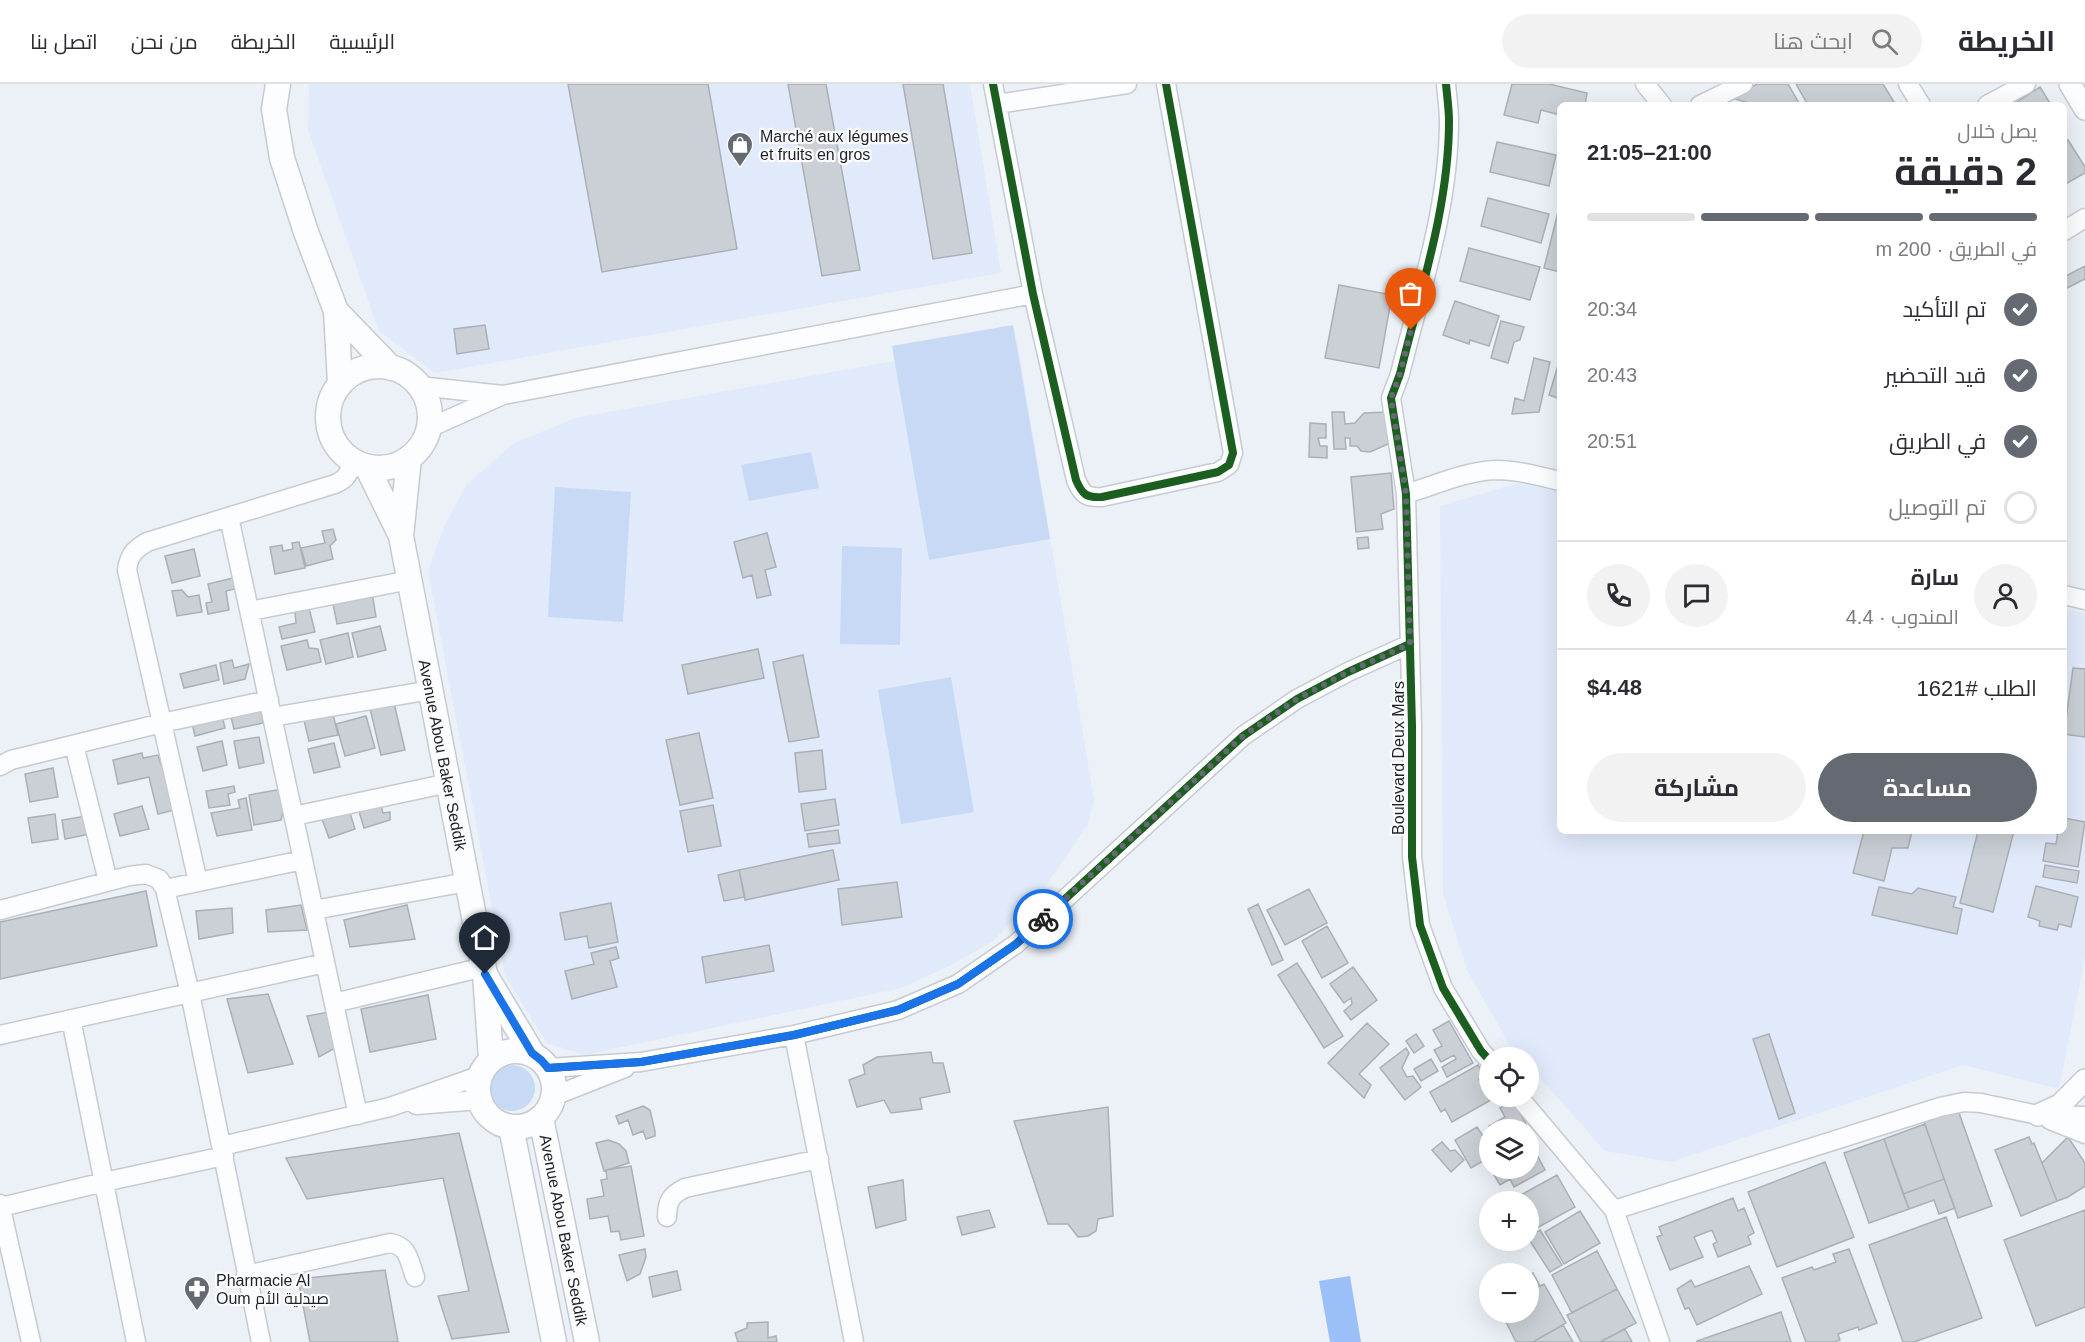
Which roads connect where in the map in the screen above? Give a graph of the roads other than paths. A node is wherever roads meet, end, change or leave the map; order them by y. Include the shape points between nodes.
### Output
1 (278, 84) edge
2 (993, 84) edge
3 (1127, 84) edge
4 (1166, 84) edge
5 (1446, 84) edge
6 (1645, 84) edge
7 (1743, 84) edge
8 (1908, 84) edge
9 (2026, 84) edge
10 (2070, 84) edge
11 (1660, 102) edge
12 (1706, 102) edge
13 (1919, 102) edge
14 (1993, 102) edge
15 (997, 104) junction
16 (2085, 109) edge
17 (2085, 218) edge
18 (2067, 229) edge
19 (1033, 294) junction
20 (336, 311) junction
21 (391, 368) junction
22 (340, 383) junction
23 (419, 386) junction
24 (503, 394) junction
25 (429, 428) junction
26 (410, 459) junction
27 (360, 464) junction
28 (1557, 480) edge
29 (1406, 494) junction
30 (230, 517) junction
31 (401, 536) junction
32 (410, 580) junction
33 (2067, 596) edge
34 (2085, 600) edge
35 (250, 611) junction
36 (1410, 644) junction
37 (430, 690) junction
38 (271, 708) junction
39 (162, 723) junction
40 (74, 745) junction
41 (0, 766) edge
42 (449, 783) junction
43 (294, 816) junction
44 (303, 860) junction
45 (108, 881) junction
46 (198, 882) junction
47 (467, 882) junction
48 (165, 889) junction
49 (0, 910) edge
50 (314, 910) junction
51 (326, 963) junction
52 (484, 970) junction
53 (190, 993) junction
54 (334, 1003) junction
55 (71, 1019) junction
56 (0, 1035) edge
57 (794, 1035) junction
58 (1479, 1048) edge
59 (540, 1061) junction
60 (641, 1062) junction
61 (485, 1067) junction
62 (2085, 1080) edge
63 (554, 1096) junction
64 (479, 1100) junction
65 (390, 1107) junction
66 (1527, 1107) edge
67 (358, 1114) junction
68 (2038, 1114) junction
69 (2085, 1116) edge
70 (541, 1118) junction
71 (511, 1127) junction
72 (2085, 1134) edge
73 (223, 1151) junction
74 (819, 1159) junction
75 (104, 1182) junction
76 (0, 1205) edge
77 (1614, 1210) junction
78 (667, 1217) dead end
79 (246, 1275) junction
80 (415, 1277) dead end
81 (31, 1342) edge
82 (136, 1342) edge
83 (261, 1342) edge
84 (554, 1342) edge
85 (587, 1342) edge
86 (855, 1342) edge
87 (1660, 1342) edge

1 - 20 main road via 274,109 282,158
2 - 15 street
3 - 15 street
4 - 19 street via 1231,437 1233,453 1229,465 1218,472 1102,497 1090,498 1082,493
5 - 29 street, Boulevard Deux Mars via 1449,120 1438,218 1391,398
6 - 11 street
7 - 12 street
8 - 13 street
9 - 14 street
10 - 16 street
15 - 19 street
17 - 18 street
19 - 24 street
20 - 21 main road
20 - 22 main road
21 - 22 main road via 355,372
21 - 23 main road
22 - 27 main road via 332,396 328,425 341,452
23 - 24 street
23 - 25 main road via 428,406
24 - 25 street
25 - 26 main road
26 - 27 main road via 381,468
26 - 31 main road, Avenue Abou Baker Seddik
27 - 30 street via 343,480
27 - 31 main road, Avenue Abou Baker Seddik
28 - 29 street via 1495,470
29 - 36 street, Boulevard Deux Mars
30 - 35 street
30 - 39 street via 147,542 128,557 127,570
31 - 32 main road, Avenue Abou Baker Seddik
32 - 35 street
32 - 37 main road, Avenue Abou Baker Seddik
33 - 34 street
35 - 38 street
36 - 57 street via 1297,699 1243,736 1016,944 958,984 898,1010
36 - 58 street, Boulevard Deux Mars via 1412,857 1420,925 1443,988
37 - 38 street
37 - 42 main road, Avenue Abou Baker Seddik
38 - 39 street
38 - 43 street
39 - 40 street
39 - 46 street
40 - 41 street
40 - 45 street
42 - 43 street
42 - 47 main road, Avenue Abou Baker Seddik
43 - 44 street
44 - 46 street
44 - 50 street
45 - 48 street via 146,874 159,879
45 - 49 street
46 - 48 street
47 - 50 street
47 - 52 main road, Avenue Abou Baker Seddik
48 - 53 street
50 - 51 street
51 - 53 street
51 - 54 street
52 - 54 street
52 - 59 main road, Avenue Abou Baker Seddik
52 - 61 main road, Avenue Abou Baker Seddik
53 - 55 street
53 - 73 street
54 - 67 street
55 - 56 street
55 - 75 street
57 - 60 street
57 - 74 street
59 - 60 street
59 - 61 main road via 522,1050 511,1050 500,1053
59 - 63 main road via 553,1077
60 - 63 street
61 - 64 main road via 477,1088
61 - 65 street
62 - 68 street via 2060,1105
63 - 70 main road
64 - 65 street
64 - 71 main road via 486,1113
65 - 67 street
66 - 77 street
67 - 73 street
68 - 69 street
68 - 72 street
68 - 77 street via 1981,1103 1940,1107
70 - 71 main road via 532,1124
70 - 85 main road, Avenue Abou Baker Seddik
71 - 84 main road, Avenue Abou Baker Seddik
73 - 75 street
73 - 79 street
74 - 78 street via 685,1188 667,1204
74 - 86 street
75 - 76 street
75 - 82 street
76 - 81 street
77 - 87 street
79 - 80 street via 390,1243 406,1251
79 - 83 street

